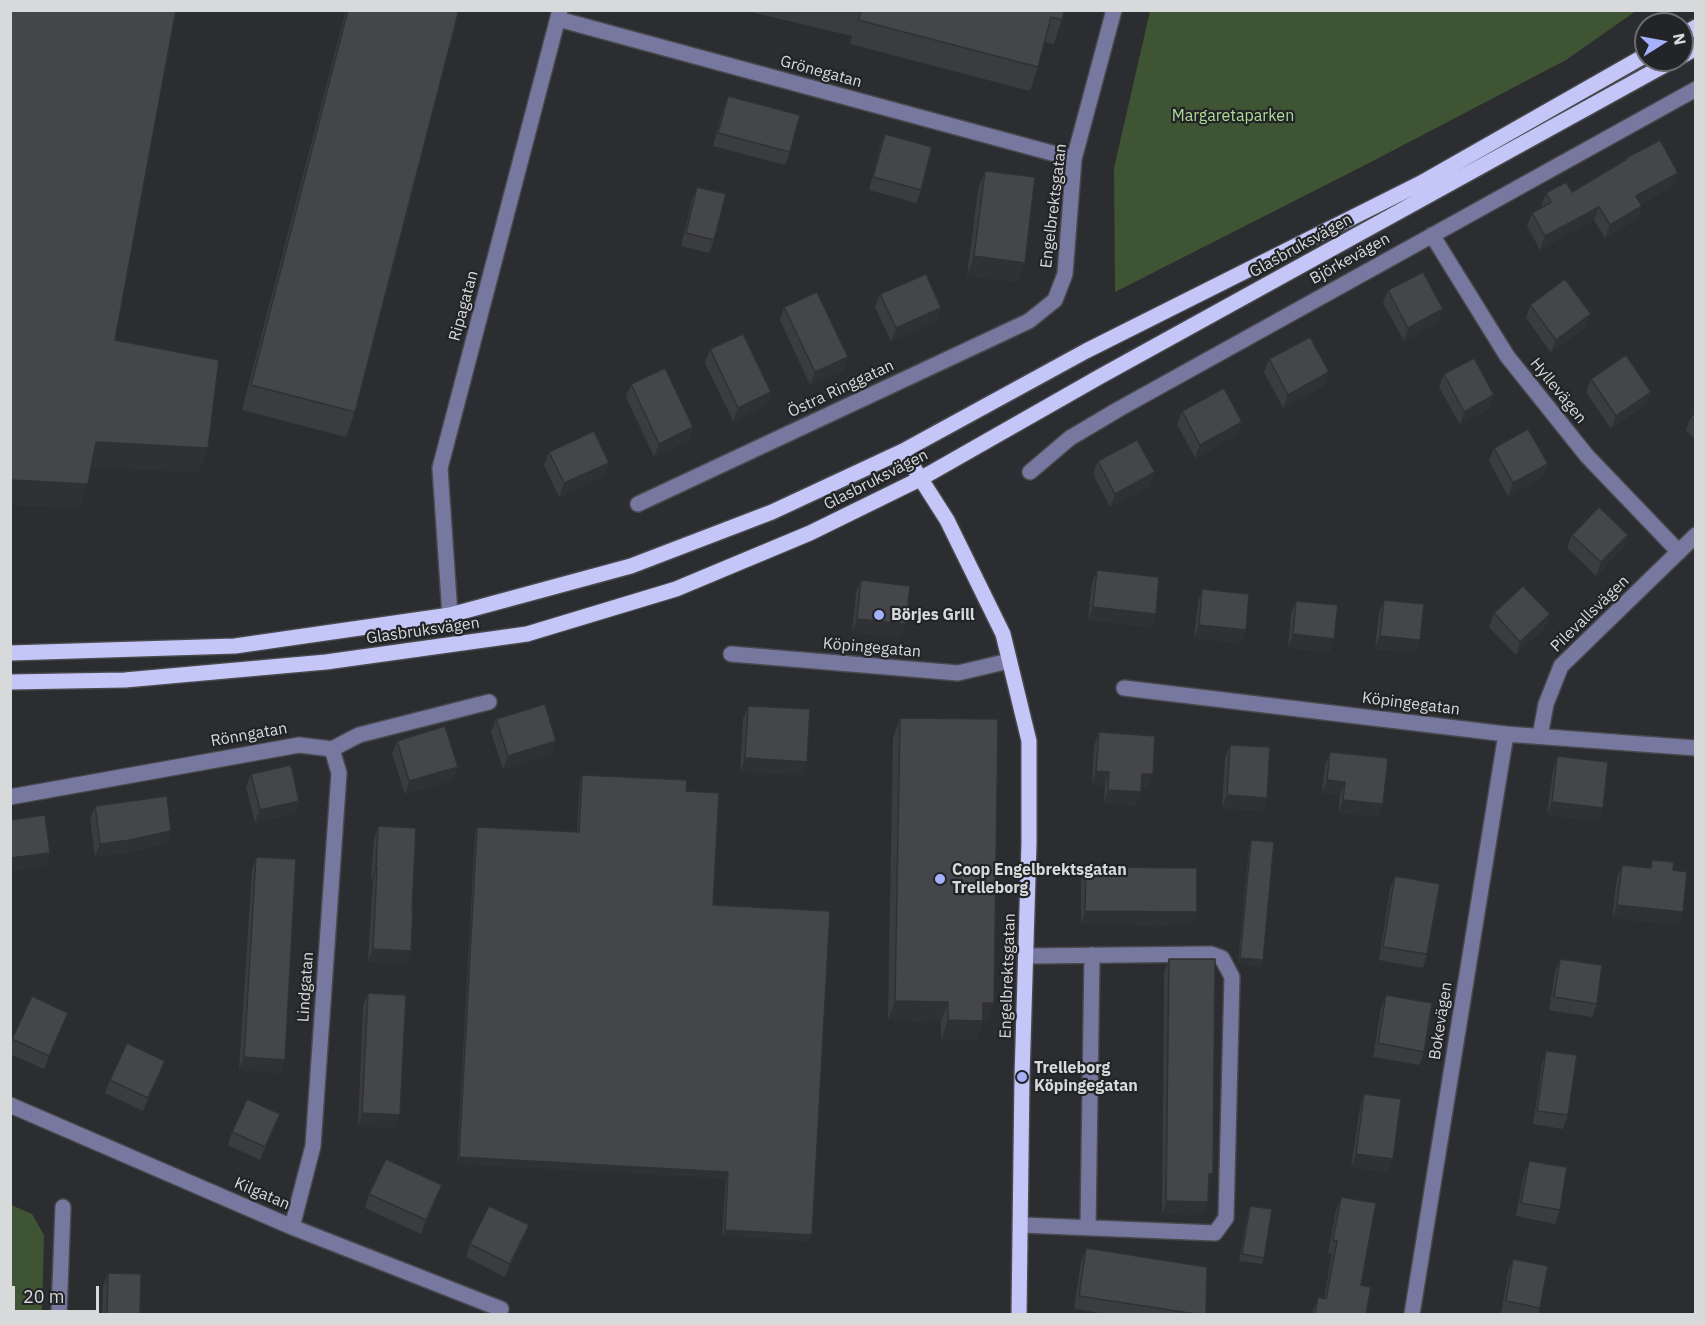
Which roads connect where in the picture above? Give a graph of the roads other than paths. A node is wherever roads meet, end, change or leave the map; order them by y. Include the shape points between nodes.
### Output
1 (1114, 10) edge
2 (559, 15) edge
3 (1634, 62) edge
4 (1652, 72) edge
5 (1695, 90) edge
6 (1074, 159) junction
7 (1432, 235) junction
8 (1055, 300) joint
9 (903, 451) junction
10 (1030, 472) dead end
11 (920, 479) junction
12 (638, 504) dead end
13 (1695, 535) edge
14 (1679, 552) junction
15 (450, 615) junction
16 (10, 653) edge
17 (731, 654) dead end
18 (1009, 661) junction
19 (10, 682) edge
20 (1124, 688) dead end
21 (489, 702) dead end
22 (1506, 734) junction
23 (1540, 736) junction
24 (1695, 748) edge
25 (332, 749) junction
26 (10, 797) edge
27 (1092, 955) junction
28 (1027, 956) junction
29 (10, 1104) edge
30 (63, 1207) dead end
31 (1021, 1224) junction
32 (292, 1227) junction
33 (1088, 1227) junction
34 (501, 1309) dead end
35 (59, 1314) edge
36 (1019, 1314) edge
37 (1412, 1314) edge

1 - 6 street, Engelbrektsgatan
2 - 6 street, Grönegatan
2 - 15 street, Ripagatan via 440,468
3 - 9 main road, Glasbruksvägen via 1421,183 1086,351
4 - 11 main road, Glasbruksvägen
5 - 7 street, Björkevägen
6 - 8 street, Engelbrektsgatan via 1065,274
7 - 10 street, Björkevägen via 1080,432
7 - 14 street, Hyllevägen via 1506,356 1587,456
8 - 12 street, Östra Ringgatan via 1029,321
9 - 11 main road, Engelbrektsgatan
9 - 15 main road, Glasbruksvägen via 772,512 631,566
11 - 18 main road, Engelbrektsgatan via 946,520 1003,634
11 - 19 main road, Glasbruksvägen via 810,533 676,589 527,634 326,662 125,680
13 - 14 street, Pilevallsvägen
14 - 23 street, Pilevallsvägen via 1561,666 1546,704
15 - 16 main road, Glasbruksvägen via 235,646
17 - 18 street, Köpingegatan via 958,673
18 - 28 main road, Engelbrektsgatan via 1029,741
20 - 22 street, Köpingegatan
21 - 25 street via 359,735
22 - 23 street, Köpingegatan
22 - 37 street, Bokevägen
23 - 24 street, Köpingegatan
25 - 26 street, Rönngatan via 299,745
25 - 32 street, Lindgatan via 339,773 313,1146
27 - 28 street
27 - 33 street
27 - 33 street via 1211,954 1222,958 1232,977 1227,1218 1215,1233
28 - 31 main road, Engelbrektsgatan
29 - 32 street, Kilgatan
30 - 35 street
31 - 33 street
31 - 36 main road, Engelbrektsgatan
32 - 34 street, Kilgatan

